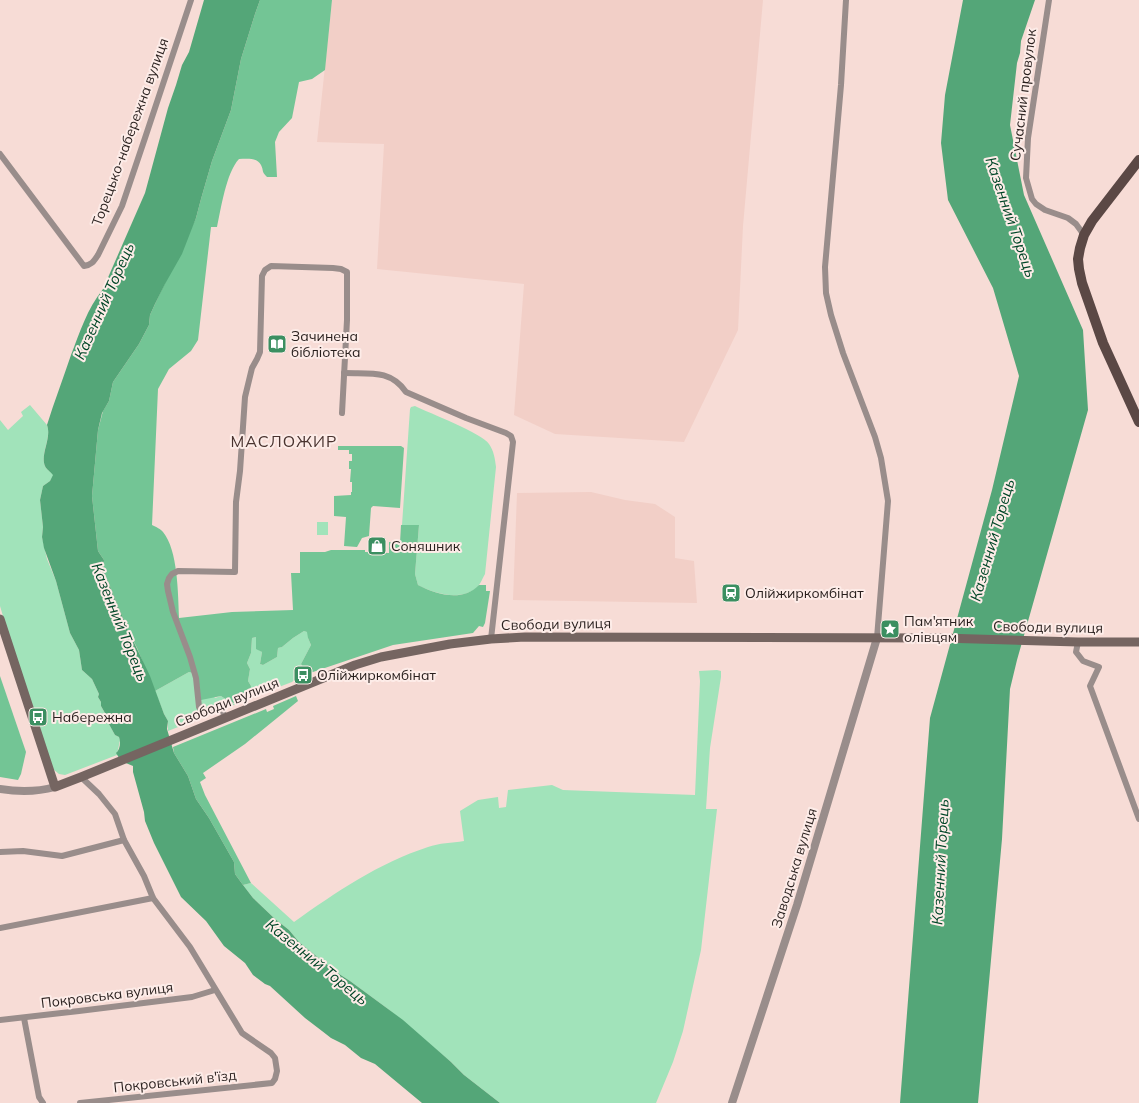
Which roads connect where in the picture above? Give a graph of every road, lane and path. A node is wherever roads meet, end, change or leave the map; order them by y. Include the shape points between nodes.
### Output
1 (190, 0) edge
2 (846, 0) edge
3 (1049, 0) edge
4 (0, 154) edge
5 (1139, 160) edge
6 (1084, 235) junction
7 (344, 373) junction
8 (342, 413) dead end
9 (1139, 422) edge
10 (0, 619) edge
11 (877, 638) junction
12 (491, 639) junction
13 (1078, 642) junction
14 (1139, 642) edge
15 (225, 718) junction
16 (82, 777) junction
17 (55, 787) junction
18 (0, 789) edge
19 (1139, 819) edge
20 (124, 840) junction
21 (0, 852) edge
22 (152, 898) junction
23 (0, 928) edge
24 (216, 990) junction
25 (24, 1018) junction
26 (0, 1020) edge
27 (43, 1103) edge
28 (80, 1103) edge
29 (732, 1103) edge

1 - 4 street, Торецько-набережна вулиця via 122,206 98,255 90,265 84,266
2 - 11 street via 825,267 826,293 843,353 875,437 888,501
3 - 6 street, Сучасний провулок via 1028,131 1026,178 1036,204 1068,218
5 - 6 main road via 1092,220
6 - 9 main road via 1078,259 1082,283 1102,343
7 - 8 street
7 - 12 street via 389,376 406,392 511,436 513,442
7 - 15 street via 347,272 333,268 271,266 265,270 262,276 259,355 252,368 245,397 236,502 236,572 178,571 172,574 167,584 173,612 196,678 199,707 202,712 219,708
10 - 17 main road
11 - 12 main road, Свободи вулиця
11 - 13 main road, Свободи вулиця
11 - 29 street, Заводська вулиця via 797,905
12 - 15 main road, Свободи вулиця via 381,657
13 - 14 main road, Свободи вулиця
13 - 19 street via 1076,652 1082,661 1099,667 1090,686
15 - 16 main road, Свободи вулиця
16 - 17 main road, Свободи вулиця
16 - 20 street via 115,814
17 - 18 street, Свободи вулиця via 26,791
20 - 21 street via 62,856 23,851
20 - 22 street via 144,876
22 - 23 street
22 - 24 street via 190,947
24 - 25 street, Покровська вулиця via 192,997
24 - 28 street, Покровський в'їзд via 242,1034 275,1058 276,1079 272,1083
25 - 26 street, Покровська вулиця
25 - 27 street via 39,1097

